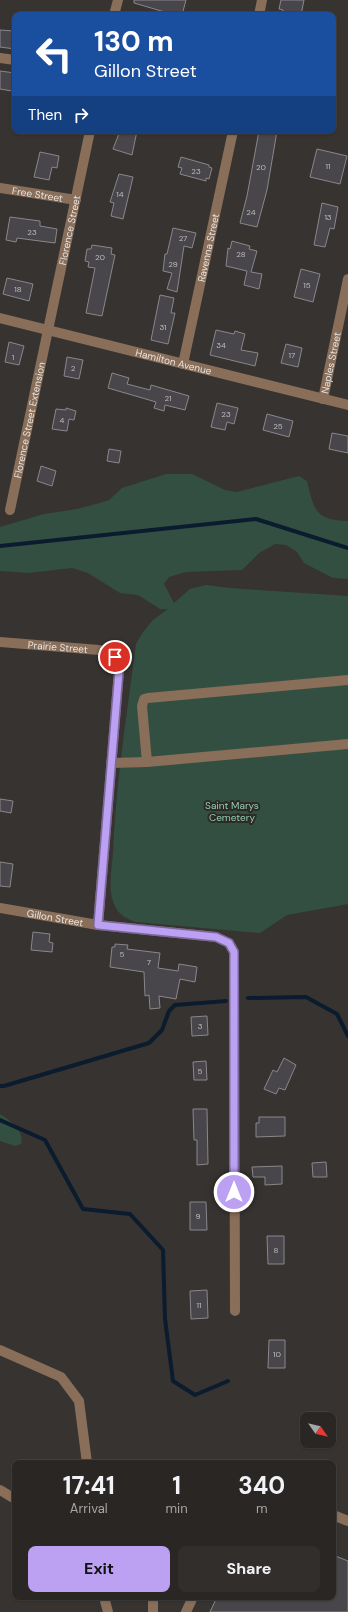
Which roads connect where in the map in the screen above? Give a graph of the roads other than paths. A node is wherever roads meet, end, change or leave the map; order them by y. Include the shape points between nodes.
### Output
1 (118, 0) edge
2 (262, 0) edge
3 (115, 12) edge
4 (260, 12) edge
5 (0, 58) edge
6 (12, 60) edge
7 (89, 134) edge
8 (232, 134) edge
9 (0, 188) edge
10 (76, 200) junction
11 (348, 279) edge
12 (0, 318) edge
13 (49, 330) junction
14 (183, 364) junction
15 (323, 399) junction
16 (348, 405) edge
17 (10, 510) dead end
18 (0, 642) edge
19 (348, 680) edge
20 (348, 744) edge
21 (147, 762) junction
22 (112, 763) junction
23 (0, 908) edge
24 (98, 925) junction
25 (235, 1312) dead end
26 (0, 1348) edge
27 (87, 1460) edge
28 (0, 1490) edge
29 (12, 1497) edge
30 (336, 1516) edge
31 (348, 1521) edge
32 (105, 1600) edge
33 (153, 1600) edge
34 (192, 1600) edge
35 (108, 1612) edge
36 (153, 1612) edge
37 (186, 1612) edge

1 - 3 street
2 - 4 street
5 - 6 street
7 - 10 street, Florence Street
8 - 14 street, Ravenna Street
9 - 10 street, Free Street
10 - 13 street, Florence Street
11 - 15 street, Naples Street
12 - 13 street, Hamilton Avenue
13 - 14 street, Hamilton Avenue
13 - 17 street, Florence Street Extension
14 - 15 street, Hamilton Avenue
15 - 16 street, Hamilton Avenue
18 - 22 street, Prairie Street via 99,650 115,657 119,671
19 - 21 street via 144,700 142,706
20 - 21 street
21 - 22 street
22 - 24 street
23 - 24 street, Gillon Street
24 - 25 street, Gillon Street via 216,937 228,942 234,952
26 - 27 street via 61,1377 79,1401
28 - 29 street
30 - 31 street
32 - 35 street
33 - 36 street
34 - 37 street

